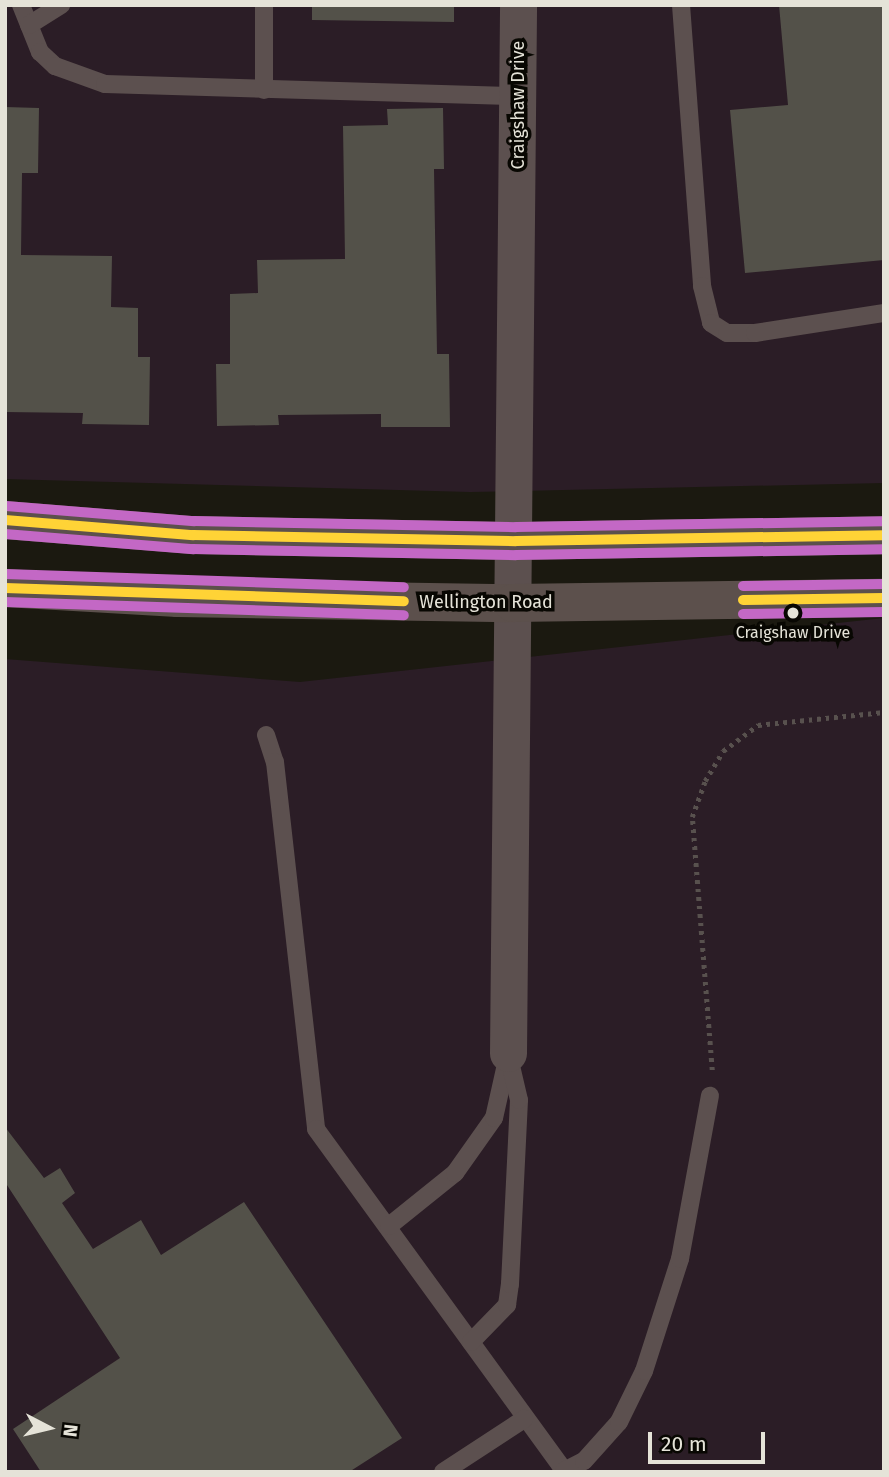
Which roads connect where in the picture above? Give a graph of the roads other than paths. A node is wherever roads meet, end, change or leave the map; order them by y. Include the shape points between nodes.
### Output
1 (21, 5) edge
2 (61, 5) edge
3 (264, 5) edge
4 (518, 5) edge
5 (681, 5) edge
6 (29, 25) junction
7 (264, 90) junction
8 (518, 96) junction
9 (884, 313) edge
10 (5, 520) edge
11 (884, 535) edge
12 (516, 541) junction
13 (5, 588) edge
14 (884, 598) edge
15 (513, 603) junction
16 (266, 735) dead end
17 (508, 1054) junction
18 (710, 1096) road end
19 (389, 1226) junction
20 (471, 1342) junction
21 (524, 1419) junction
22 (564, 1471) edge
23 (443, 1472) edge

1 - 6 lane
2 - 6 lane
3 - 7 lane
4 - 8 street, Craigshaw Drive
5 - 9 lane via 702,286 711,323 727,333 755,333
6 - 7 lane via 40,52 74,75 105,84
7 - 8 lane
8 - 12 street, Craigshaw Drive
10 - 12 main road via 193,534
11 - 12 main road
12 - 15 street, Craigshaw Drive
13 - 15 main road, Wellington Road via 178,598
14 - 15 main road, Wellington Road
15 - 17 street, Craigshaw Drive
16 - 19 lane via 275,761 316,1129
17 - 19 lane via 494,1118 455,1173
17 - 20 lane via 519,1100 510,1284 507,1305
18 - 22 lane via 680,1259 644,1371 619,1422 584,1461
19 - 20 lane
20 - 21 lane
21 - 22 lane
21 - 23 lane

